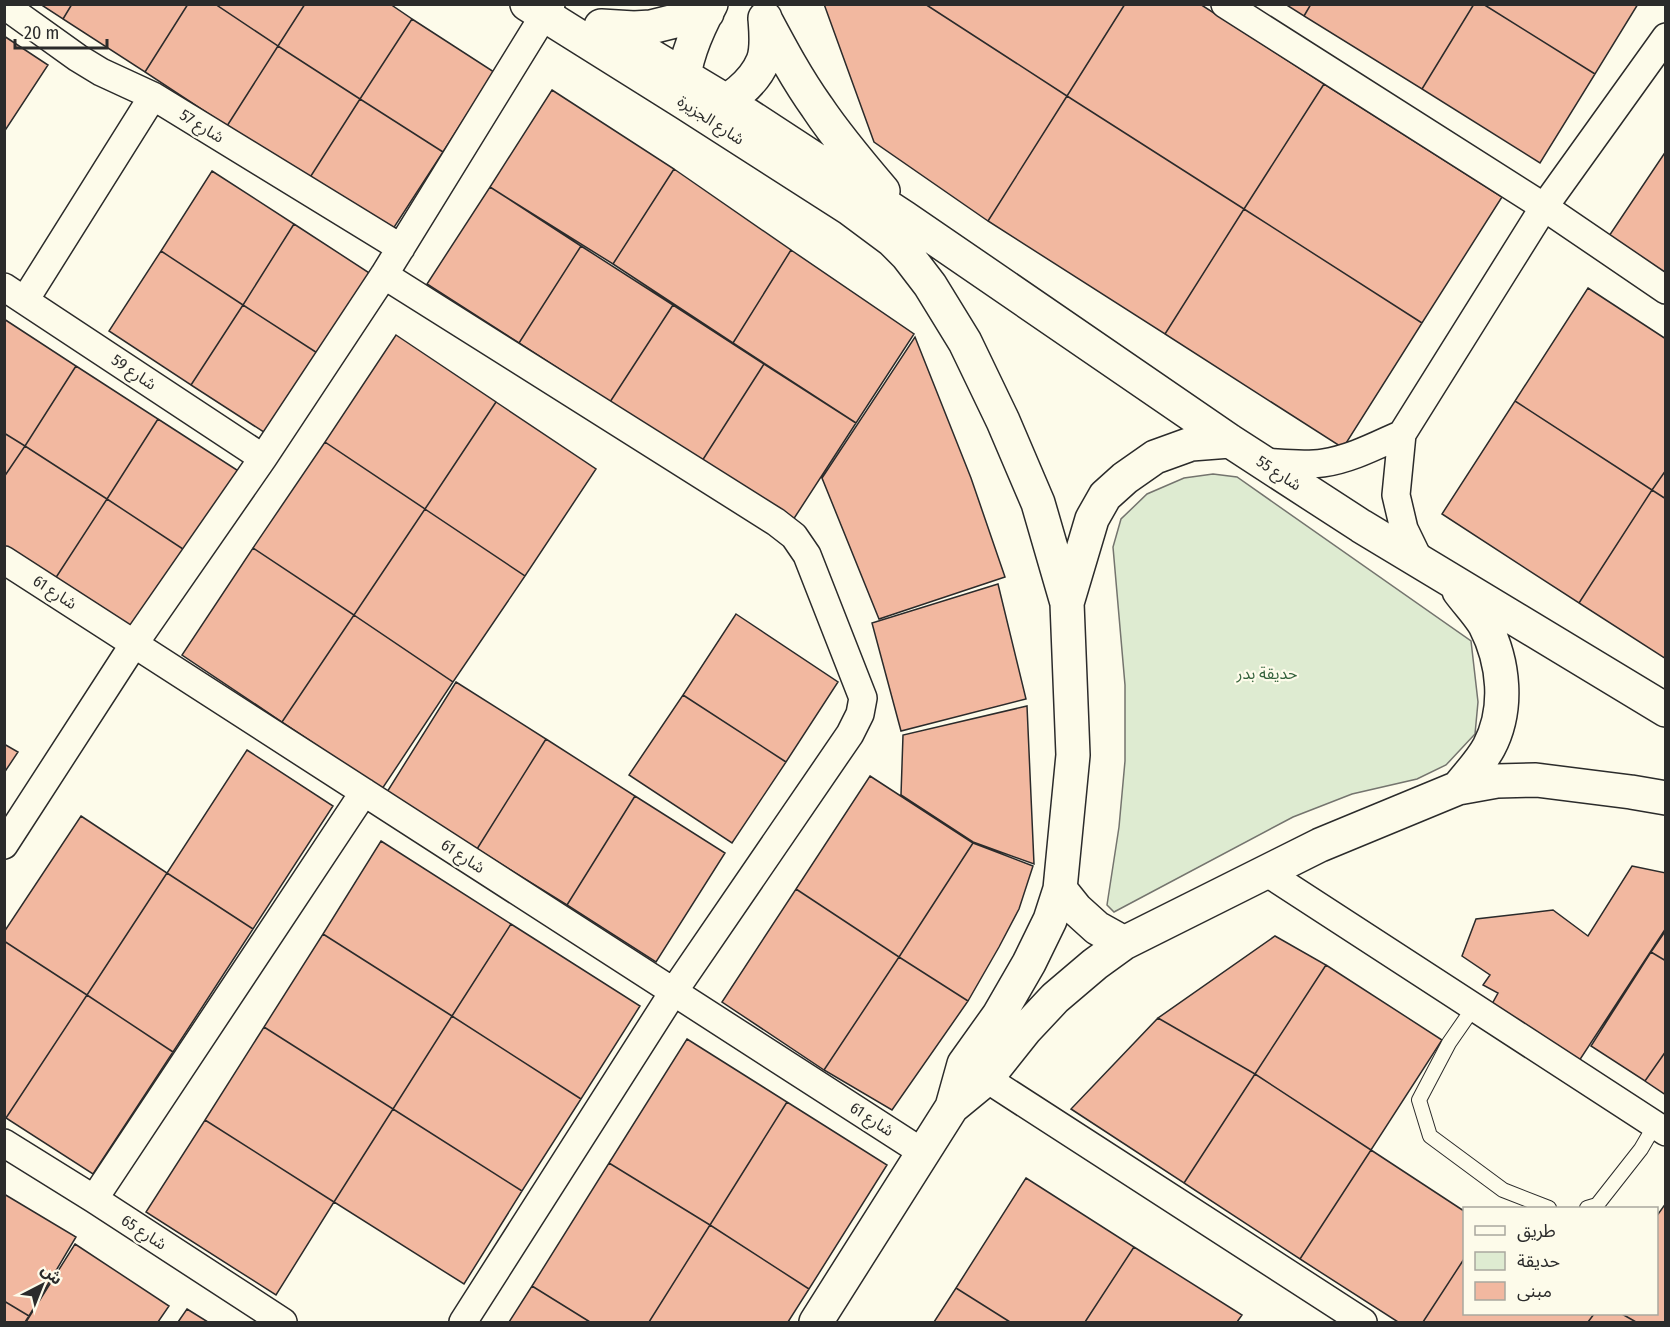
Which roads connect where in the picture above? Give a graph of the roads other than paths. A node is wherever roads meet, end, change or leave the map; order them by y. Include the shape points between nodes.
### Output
1 (1225, 4) edge
2 (4, 5) edge
3 (547, 7) edge
4 (709, 9) edge
5 (763, 12) edge
6 (601, 26) junction
7 (1665, 37) edge
8 (153, 96) junction
9 (699, 98) junction
10 (1544, 207) junction
11 (898, 229) junction
12 (400, 248) junction
13 (384, 274) junction
14 (1665, 290) edge
15 (15, 293) edge
16 (1402, 434) junction
17 (1230, 441) junction
18 (263, 459) junction
19 (1262, 462) junction
20 (4, 560) edge
21 (1420, 562) junction
22 (1452, 581) junction
23 (1067, 603) junction
24 (134, 644) junction
25 (1665, 710) edge
26 (1458, 788) junction
27 (364, 792) junction
28 (1665, 798) edge
29 (4, 845) edge
30 (1266, 872) junction
31 (1060, 890) junction
32 (1124, 943) junction
33 (674, 991) junction
34 (1474, 1007) junction
35 (975, 1071) junction
36 (1660, 1128) edge
37 (4, 1143) edge
38 (922, 1152) junction
39 (94, 1199) junction
40 (1544, 1207) edge
41 (1592, 1207) edge
42 (283, 1323) edge
43 (463, 1323) edge
44 (816, 1323) edge
45 (1363, 1323) edge

1 - 10 street
2 - 8 street, شارع 57 via 78,58
3 - 6 street, شارع الجزيرة
3 - 9 street, شارع الجزيرة
3 - 12 street
4 - 6 street via 651,27
4 - 9 street via 698,30
5 - 9 street via 766,49 754,75 742,89
5 - 11 street via 793,70
6 - 9 street, شارع الجزيرة
7 - 10 street
8 - 12 street, شارع 57
8 - 15 street
9 - 11 street, شارع الجزيرة
10 - 14 street
10 - 16 street
11 - 17 street, شارع 55
11 - 23 street via 907,255 965,342 1003,421 1038,503
12 - 13 street
13 - 18 street
13 - 33 street via 776,522 807,555 863,698 860,714
15 - 18 street, شارع 59
16 - 19 street via 1353,456 1322,463
16 - 21 street via 1396,495 1404,529
17 - 19 street, شارع 55
17 - 23 street via 1191,444 1155,457 1105,496 1092,519
18 - 24 street
19 - 21 street, شارع 55
20 - 24 street, شارع 61
21 - 22 street, شارع 55
22 - 25 street, شارع 55
22 - 26 street via 1484,624 1499,661 1501,679 1497,724 1489,746
23 - 31 street via 1073,755
24 - 27 street, شارع 61
24 - 29 street
26 - 28 street via 1536,780
26 - 30 street via 1320,845
27 - 33 street, شارع 61
27 - 39 street
30 - 32 street
30 - 34 street
31 - 32 street via 1097,928
31 - 35 street via 1050,920 999,1014
32 - 35 street via 1055,998 1025,1030
33 - 38 street, شارع 61
33 - 43 street
34 - 36 street
34 - 40 lane via 1449,1043 1419,1100 1430,1136 1503,1190
35 - 38 street
35 - 45 street
36 - 41 lane
37 - 39 street, شارع 65
38 - 44 street
39 - 42 street, شارع 65

